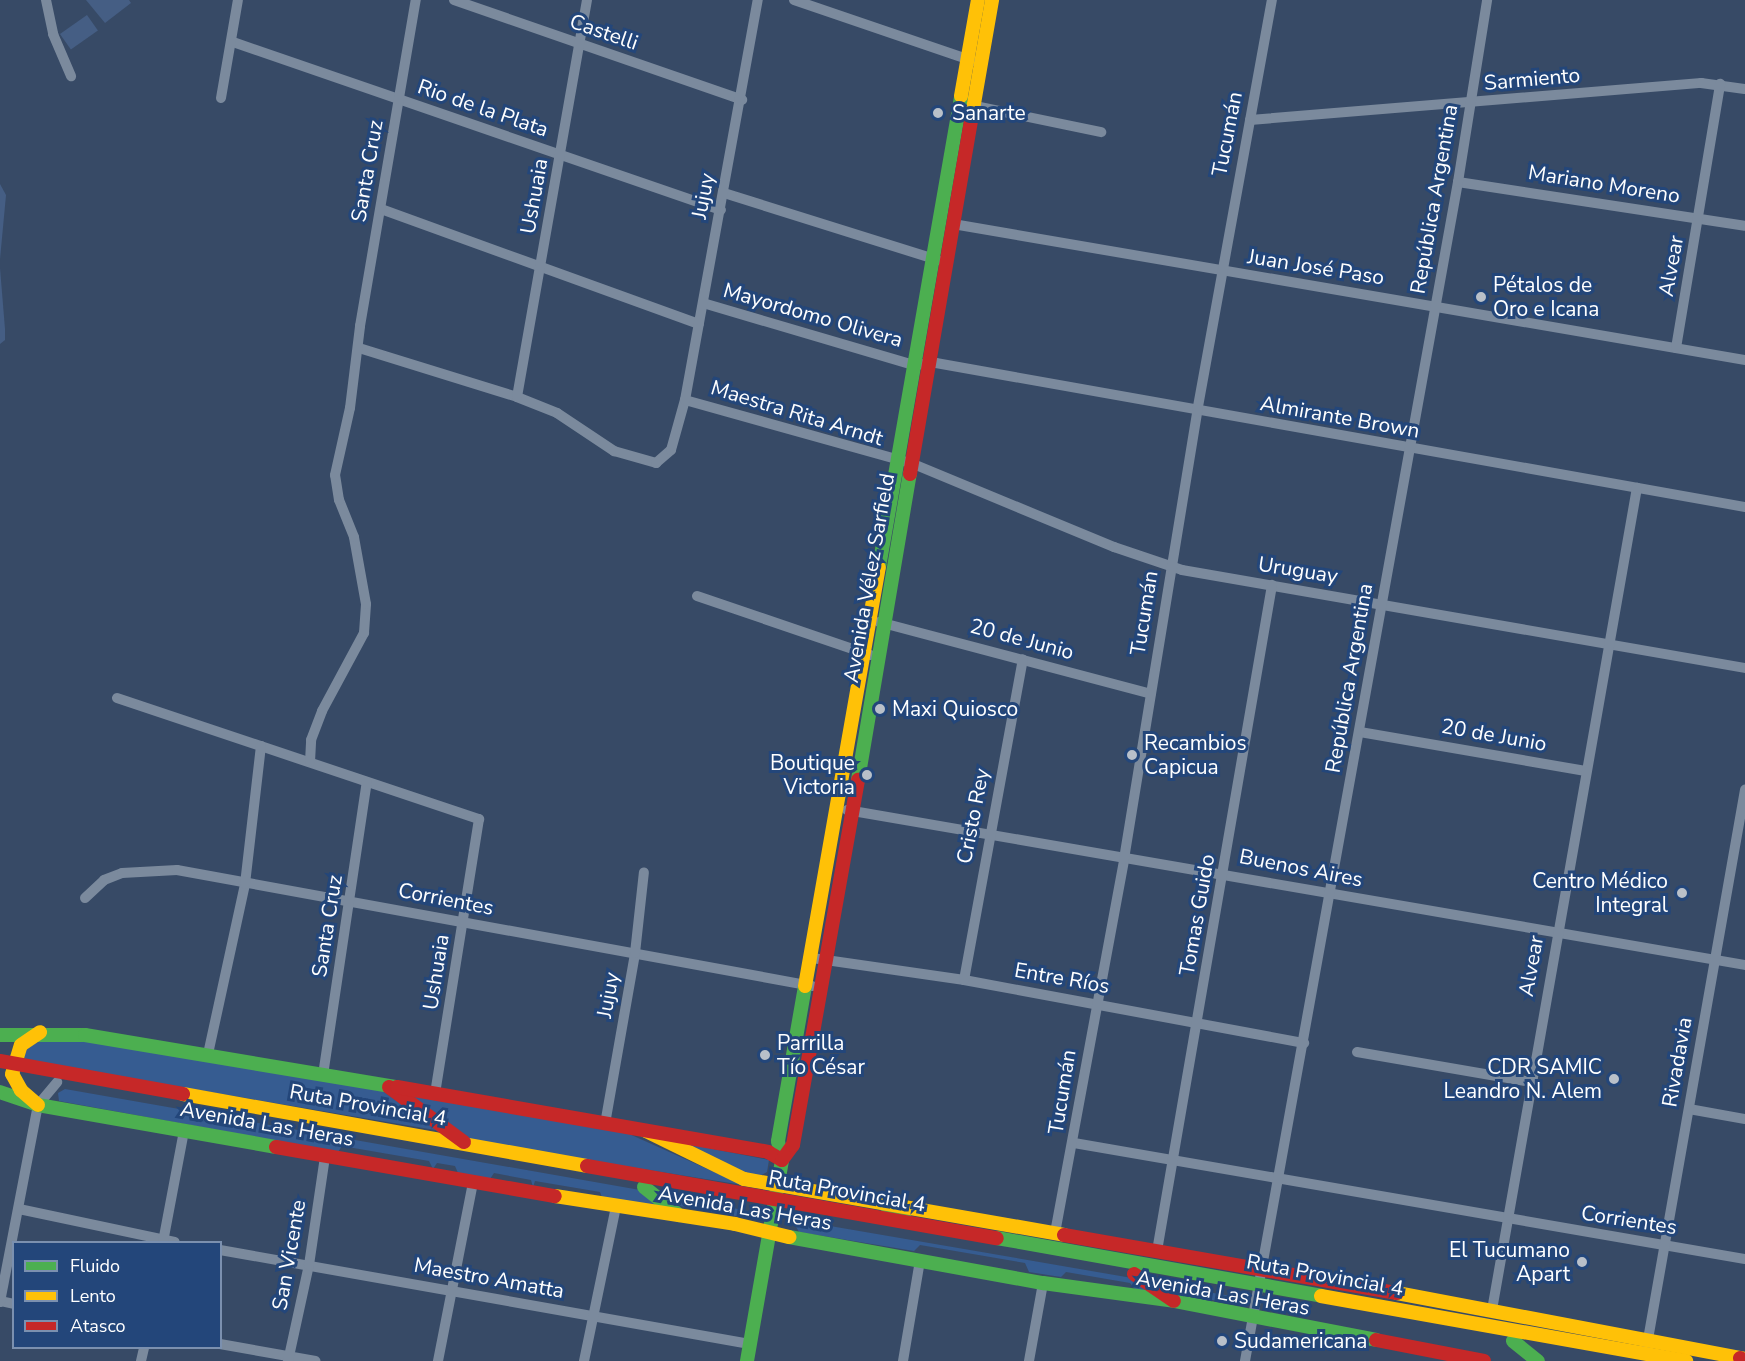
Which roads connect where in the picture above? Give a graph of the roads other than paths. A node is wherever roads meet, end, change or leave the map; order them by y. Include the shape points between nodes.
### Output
1 (46, 0) edge
2 (238, 0) edge
3 (416, 0) edge
4 (454, 0) edge
5 (587, 0) edge
6 (758, 0) edge
7 (794, 0) edge
8 (978, 0) edge
9 (992, 0) edge
10 (1272, 0) edge
11 (1487, 0) edge
12 (233, 42) junction
13 (580, 45) junction
14 (975, 62) junction
15 (71, 76) dead end
16 (1720, 84) junction
17 (1745, 89) edge
18 (221, 98) dead end
19 (399, 99) junction
20 (742, 100) junction
21 (1470, 104) junction
22 (975, 106) junction
23 (1250, 120) junction
24 (1101, 132) dead end
25 (561, 156) junction
26 (1458, 182) junction
27 (724, 194) junction
28 (381, 209) junction
29 (721, 210) junction
30 (1699, 218) junction
31 (953, 224) junction
32 (1745, 226) edge
33 (931, 258) junction
34 (946, 262) junction
35 (542, 267) junction
36 (1221, 272) junction
37 (703, 303) junction
38 (1436, 306) junction
39 (699, 324) junction
40 (359, 348) junction
41 (1676, 348) junction
42 (1745, 360) edge
43 (929, 362) junction
44 (914, 365) junction
45 (517, 397) junction
46 (685, 400) junction
47 (1197, 412) junction
48 (1408, 449) junction
49 (896, 462) junction
50 (911, 463) junction
51 (1637, 488) junction
52 (1745, 507) edge
53 (1171, 566) junction
54 (1272, 585) junction
55 (697, 596) dead end
56 (1381, 603) junction
57 (876, 622) junction
58 (1608, 644) junction
59 (870, 655) junction
60 (1023, 659) junction
61 (1745, 668) edge
62 (1151, 694) junction
63 (117, 698) dead end
64 (1360, 732) junction
65 (261, 746) junction
66 (310, 762) junction
67 (1586, 771) junction
68 (367, 782) junction
69 (1745, 790) edge
70 (844, 810) junction
71 (990, 834) junction
72 (1739, 858) edge
73 (1124, 859) junction
74 (644, 872) dead end
75 (1224, 873) junction
76 (245, 884) junction
77 (1331, 894) junction
78 (85, 898) dead end
79 (352, 901) junction
80 (464, 923) junction
81 (1557, 933) junction
82 (635, 953) junction
83 (812, 958) junction
84 (827, 960) junction
85 (1715, 960) junction
86 (1745, 965) edge
87 (964, 980) junction
88 (815, 986) junction
89 (1096, 1003) junction
90 (1198, 1025) junction
91 (40, 1032) junction
92 (0, 1035) edge
93 (1304, 1043) junction
94 (1357, 1052) dead end
95 (208, 1054) junction
96 (6, 1068) edge
97 (323, 1075) junction
98 (57, 1082) junction
99 (1530, 1082) junction
100 (389, 1087) junction
101 (0, 1092) edge
102 (435, 1095) junction
103 (38, 1105) junction
104 (1689, 1109) junction
105 (1745, 1119) edge
106 (605, 1124) junction
107 (184, 1131) junction
108 (646, 1131) junction
109 (1074, 1143) junction
110 (467, 1144) junction
111 (325, 1156) junction
112 (782, 1160) junction
113 (1175, 1160) junction
114 (1280, 1179) junction
115 (473, 1182) junction
116 (778, 1184) junction
117 (644, 1187) junction
118 (881, 1202) junction
119 (775, 1205) junction
120 (616, 1207) junction
121 (20, 1209) junction
122 (679, 1215) junction
123 (1506, 1220) junction
124 (911, 1223) junction
125 (1055, 1233) junction
126 (770, 1234) junction
127 (13, 1241) edge
128 (164, 1241) edge
129 (12, 1246) edge
130 (1665, 1246) junction
131 (222, 1250) edge
132 (1157, 1251) junction
133 (1745, 1259) edge
134 (920, 1261) junction
135 (309, 1265) junction
136 (1263, 1269) junction
137 (1134, 1274) junction
138 (1043, 1283) junction
139 (453, 1291) junction
140 (1259, 1291) junction
141 (1174, 1301) junction
142 (0, 1302) edge
143 (1492, 1310) junction
144 (594, 1316) junction
145 (1253, 1319) junction
146 (1513, 1341) junction
147 (222, 1344) edge
148 (750, 1344) junction
149 (1646, 1352) edge
150 (288, 1359) edge
151 (1743, 1359) edge
152 (315, 1361) edge
153 (438, 1361) edge
154 (584, 1361) edge
155 (747, 1361) edge
156 (903, 1361) edge
157 (1029, 1361) edge
158 (1245, 1361) edge
159 (1483, 1361) edge
160 (1538, 1361) edge
161 (1622, 1361) edge
162 (1686, 1361) edge

1 - 15 street via 53,34
2 - 12 street
3 - 19 street, Santa Cruz
4 - 13 street, Castelli
5 - 13 street, Ushuaia
6 - 20 street, Jujuy
7 - 14 street
8 - 14 main road, Avenida Vélez Sarfield
9 - 14 main road, Avenida Vélez Sarfield
10 - 23 street, Tucumán
11 - 21 street, República Argentina
12 - 18 street
12 - 19 street, Rio de la Plata
13 - 20 street, Castelli
13 - 25 street, Ushuaia
14 - 22 main road, Avenida Vélez Sarfield
14 - 33 main road, Avenida Vélez Sarfield
16 - 17 street, Sarmiento
16 - 21 street, Sarmiento
16 - 30 street, Alvear
19 - 25 street, Rio de la Plata
19 - 28 street, Santa Cruz
20 - 27 street, Jujuy
21 - 23 street, Sarmiento
21 - 26 street, República Argentina
22 - 24 street
22 - 31 main road, Avenida Vélez Sarfield
23 - 36 street, Tucumán
25 - 29 street, Rio de la Plata
25 - 35 street, Ushuaia
26 - 30 street, Mariano Moreno
26 - 38 street, República Argentina
27 - 29 street, Jujuy
27 - 33 street
28 - 35 street, Mayordomo Olivera
28 - 40 street, Santa Cruz
29 - 37 street, Jujuy
30 - 32 street, Mariano Moreno
30 - 41 street, Alvear
31 - 34 main road, Avenida Vélez Sarfield
31 - 36 street, Juan José Paso
33 - 34 street
33 - 44 main road, Avenida Vélez Sarfield
34 - 43 main road, Avenida Vélez Sarfield
35 - 39 street, Mayordomo Olivera
35 - 45 street, Ushuaia
36 - 38 street, Juan José Paso
36 - 47 street, Tucumán
37 - 39 street, Jujuy
37 - 44 street, Mayordomo Olivera
38 - 41 street, Juan José Paso
38 - 48 street, República Argentina
39 - 46 street, Jujuy
40 - 45 street, Maestra Rita Arndt
40 - 66 street, Santa Cruz via 335,475 339,500 354,537 366,604 364,633 322,711 311,740
41 - 42 street, Juan José Paso
43 - 44 street
43 - 47 street, Almirante Brown
43 - 50 main road, Avenida Vélez Sarfield
44 - 49 main road, Avenida Vélez Sarfield
45 - 46 street, Maestra Rita Arndt via 557,413 614,451 656,463 671,450
46 - 49 street, Maestra Rita Arndt
47 - 48 street, Almirante Brown
47 - 53 street, Tucumán
48 - 51 street, Almirante Brown
48 - 56 street, República Argentina
49 - 50 street, Uruguay
49 - 57 main road, Avenida Vélez Sarfield
50 - 53 street, Uruguay via 1114,547
50 - 57 main road, Avenida Vélez Sarfield
51 - 52 street, Almirante Brown
51 - 58 street, Alvear
53 - 54 street, Uruguay
53 - 62 street, Tucumán
54 - 56 street, Uruguay
54 - 75 street, Tomas Guido
55 - 59 street
56 - 58 street, Uruguay
56 - 64 street, República Argentina
57 - 59 main road, Avenida Vélez Sarfield
57 - 60 street, 20 de Junio
58 - 61 street, Uruguay
58 - 67 street, Alvear
59 - 70 main road, Avenida Vélez Sarfield
60 - 62 street, 20 de Junio
60 - 71 street, Cristo Rey
62 - 73 street, Tucumán
63 - 65 street
64 - 67 street, 20 de Junio
64 - 77 street, República Argentina
65 - 66 street
65 - 76 street
66 - 68 street
67 - 81 street, Alvear
68 - 79 street, Santa Cruz
68 - 80 street, Ushuaia via 479,819
69 - 72 street, Rivadavia
70 - 71 street, Buenos Aires
70 - 83 main road, Avenida Vélez Sarfield
70 - 84 main road, Avenida Vélez Sarfield
71 - 73 street, Buenos Aires
71 - 87 street, Cristo Rey
72 - 85 street, Rivadavia
73 - 75 street, Buenos Aires
73 - 89 street, Tucumán
74 - 82 street, Jujuy
75 - 77 street, Buenos Aires
75 - 90 street, Tomas Guido
76 - 78 street, Corrientes via 153,869 104,880
76 - 79 street, Corrientes
76 - 95 street
77 - 81 street, Buenos Aires
77 - 93 street, República Argentina
79 - 80 street, Corrientes
79 - 97 street, Santa Cruz
80 - 82 street, Corrientes
80 - 102 street, Ushuaia
81 - 85 street, Buenos Aires
81 - 99 street, Alvear
82 - 88 street, Corrientes
82 - 106 street, Jujuy
83 - 84 street, Entre Ríos
83 - 88 main road, Avenida Vélez Sarfield
84 - 87 street, Entre Ríos
84 - 88 main road, Avenida Vélez Sarfield
85 - 86 street, Buenos Aires
85 - 104 street, Rivadavia
87 - 89 street, Entre Ríos
88 - 112 main road, Avenida Vélez Sarfield via 793,1145
89 - 90 street, Entre Ríos
89 - 109 street, Tucumán
90 - 93 street, Entre Ríos
90 - 113 street, Tomas Guido
91 - 92 main road
91 - 95 main road
91 - 96 main road via 21,1045
93 - 114 street, República Argentina
94 - 99 street
95 - 97 main road
96 - 98 main road, Ruta Provincial 4
96 - 103 main road via 21,1090
96 - 110 main road, Ruta Provincial 4
97 - 100 main road
98 - 103 street
98 - 117 main road, Ruta Provincial 4
99 - 123 street, Alvear
100 - 102 main road
100 - 110 main road
101 - 103 main road, Avenida Las Heras
102 - 106 main road
103 - 107 main road, Avenida Las Heras
103 - 121 street
104 - 105 street
104 - 130 street, Rivadavia
106 - 108 main road
107 - 111 main road, Avenida Las Heras
107 - 128 street
108 - 112 main road via 768,1152
108 - 116 main road, Avenida Las Heras via 744,1179
109 - 113 street, Corrientes
109 - 125 street, Tucumán
110 - 119 main road, Ruta Provincial 4
111 - 115 main road, Avenida Las Heras
111 - 135 street, San Vicente
112 - 116 main road, Avenida Vélez Sarfield
113 - 114 street, Corrientes
113 - 132 street, Tomas Guido
114 - 123 street, Corrientes
114 - 136 street, República Argentina
115 - 120 main road, Avenida Las Heras
115 - 139 street
116 - 118 main road, Avenida Las Heras
116 - 119 main road, Avenida Vélez Sarfield
117 - 119 main road, Ruta Provincial 4
117 - 122 main road
118 - 124 main road
118 - 125 main road, Avenida Las Heras
119 - 124 main road, Ruta Provincial 4
119 - 126 main road, Avenida Vélez Sarfield
119 - 137 main road, Ruta Provincial 4
120 - 122 main road, Avenida Las Heras
120 - 144 street
121 - 127 street
121 - 128 street
122 - 126 main road, Avenida Las Heras
123 - 130 street, Corrientes
123 - 143 street, Alvear
124 - 140 main road, Ruta Provincial 4
125 - 132 main road, Avenida Las Heras
126 - 134 main road, Avenida Las Heras
126 - 148 main road, Avenida Vélez Sarfield
129 - 142 street
130 - 133 street, Corrientes
130 - 149 street, Rivadavia
131 - 135 street, Maestro Amatta
132 - 136 main road, Avenida Las Heras
134 - 138 main road, Avenida Las Heras
134 - 156 street
135 - 139 street, Maestro Amatta
135 - 150 street, San Vicente
136 - 140 street, República Argentina
136 - 143 main road, Avenida Las Heras
137 - 140 main road, Ruta Provincial 4
137 - 141 main road
138 - 141 main road, Avenida Las Heras
138 - 157 street
139 - 144 street, Maestro Amatta
139 - 153 street
140 - 145 street, República Argentina
140 - 146 main road, Ruta Provincial 4
140 - 149 main road, Ruta Provincial 4
141 - 145 main road, Avenida Las Heras
143 - 149 main road, Avenida Las Heras
144 - 148 street, Maestro Amatta
144 - 154 street
145 - 158 street, República Argentina
145 - 159 main road, Avenida Las Heras
146 - 160 main road
146 - 161 main road, Ruta Provincial 4
147 - 150 street
148 - 155 main road, Avenida Vélez Sarfield
149 - 151 main road, Avenida Las Heras
149 - 162 main road, Ruta Provincial 4
150 - 152 street

